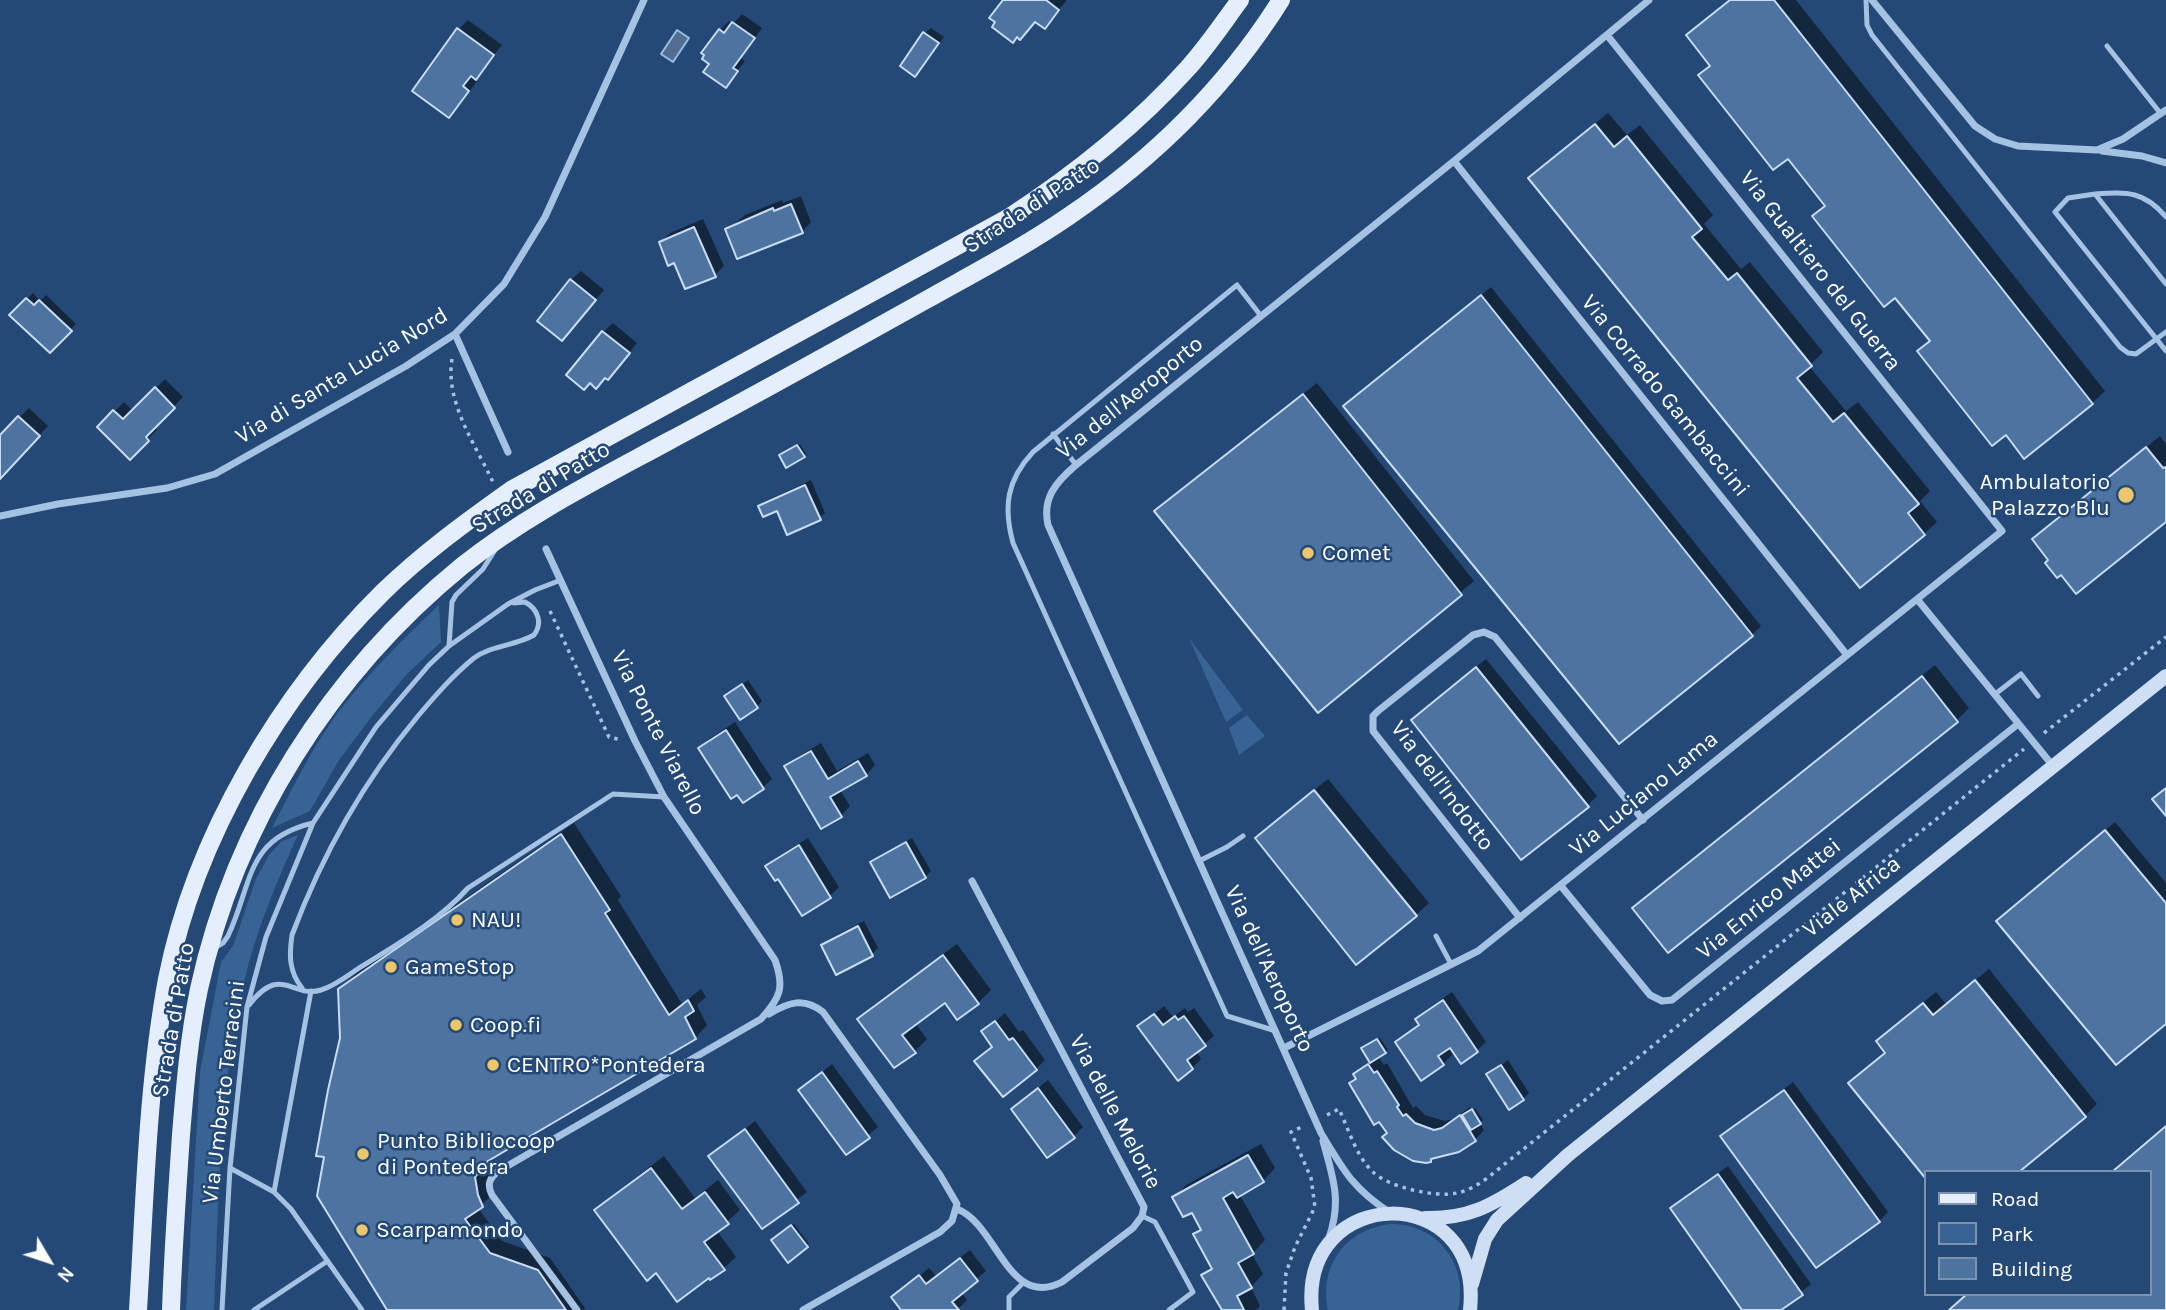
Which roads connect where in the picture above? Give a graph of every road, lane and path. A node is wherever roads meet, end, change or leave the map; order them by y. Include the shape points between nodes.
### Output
1 (644, 0) edge
2 (1240, 0) edge
3 (1280, 0) edge
4 (1649, 0) edge
5 (1866, 0) edge
6 (1872, 0) edge
7 (1608, 35) junction
8 (2107, 46) dead end
9 (2163, 112) edge
10 (2098, 150) junction
11 (1454, 161) junction
12 (2166, 163) edge
13 (2095, 194) junction
14 (2166, 217) edge
15 (2166, 284) edge
16 (1261, 316) junction
17 (2166, 332) edge
18 (455, 334) junction
19 (2156, 339) junction
20 (2166, 352) edge
21 (451, 369) dead end
22 (1052, 434) junction
23 (508, 452) dead end
24 (1076, 464) junction
25 (494, 484) dead end
26 (0, 516) edge
27 (2002, 531) joint
28 (502, 537) junction
29 (546, 549) dead end
30 (561, 580) junction
31 (1917, 599) junction
32 (508, 604) junction
33 (549, 609) dead end
34 (449, 646) junction
35 (1847, 655) junction
36 (2166, 676) edge
37 (1994, 695) junction
38 (2038, 696) dead end
39 (2018, 724) junction
40 (606, 731) dead end
41 (2053, 766) junction
42 (664, 797) junction
43 (1643, 820) junction
44 (313, 823) junction
45 (1243, 835) dead end
46 (1199, 861) junction
47 (972, 881) dead end
48 (1561, 886) junction
49 (1520, 918) junction
50 (1436, 936) dead end
51 (209, 951) junction
52 (1451, 964) junction
53 (302, 988) junction
54 (311, 991) junction
55 (247, 1007) junction
56 (761, 1019) junction
57 (1276, 1031) junction
58 (1284, 1048) junction
59 (1321, 1133) junction
60 (1568, 1155) junction
61 (230, 1168) junction
62 (274, 1192) junction
63 (957, 1209) junction
64 (1389, 1212) junction
65 (1142, 1216) junction
66 (1423, 1218) junction
67 (1325, 1249) junction
68 (326, 1262) junction
69 (1023, 1283) junction
70 (1472, 1284) junction
71 (138, 1310) edge
72 (171, 1310) edge
73 (222, 1310) edge
74 (254, 1310) edge
75 (362, 1310) edge
76 (577, 1310) edge
77 (803, 1310) edge
78 (1009, 1310) edge
79 (1169, 1310) edge
80 (1312, 1310) edge
81 (1470, 1310) edge

1 - 18 street, Via di Santa Lucia Nord via 545,217 504,284
2 - 71 main road, Strada di Patto via 1160,98 1054,188 996,225 511,491 410,568 334,647 281,716 237,788 179,933 151,1091
3 - 28 main road, Strada di Patto via 1250,45 1182,123 1113,185 1067,218 798,372 540,511
4 - 7 street, Via dell'Aeroporto
5 - 19 lane via 1872,35 2120,347 2136,354
6 - 10 street via 1982,132 2018,146
7 - 11 street, Via dell'Aeroporto
7 - 27 street, Via Gualtiero del Guerra
8 - 9 lane
9 - 10 street
10 - 12 street
11 - 16 street, Via dell'Aeroporto
11 - 35 street, Via Corrado Gambaccini
13 - 14 lane via 2145,197
13 - 15 lane
13 - 19 lane via 2068,198 2055,212
16 - 22 lane via 1237,285
16 - 24 street, Via dell'Aeroporto
17 - 19 lane
18 - 23 street
18 - 26 street, Via di Santa Lucia Nord via 215,474 167,488
19 - 20 lane
21 - 25 path via 453,396
22 - 24 lane
22 - 57 lane via 1022,463 1011,483 1007,511 1013,543 1227,1016
24 - 46 street, Via dell'Aeroporto via 1050,492 1048,526
27 - 31 street, Via Luciano Lama
28 - 34 lane via 483,569 452,602
28 - 51 main road, Strada di Patto via 409,613 337,694 263,810 229,886
29 - 30 street, Via Ponte Viarello
30 - 32 lane, Via Umberto Terracini
30 - 42 street, Via Ponte Viarello
31 - 35 street, Via Luciano Lama
31 - 37 street
32 - 34 lane, Via Umberto Terracini
32 - 53 lane via 526,602 535,609 539,622 534,635 483,653 453,678 404,733 347,815 292,935 291,967
33 - 40 path
34 - 44 lane, Via Umberto Terracini via 386,712
35 - 43 street, Via Luciano Lama
36 - 41 street, Viale Africa
37 - 38 lane via 2021,674
37 - 39 street
39 - 41 street
39 - 48 street, Via Enrico Mattei via 1672,1000 1650,995
41 - 60 street, Viale Africa
42 - 54 lane via 613,794 468,888 372,961 326,988
42 - 56 street, Via Ponte Viarello via 775,960 780,992
43 - 48 street, Via Luciano Lama
43 - 49 street, Via dell'Indotto via 1494,637 1484,632 1473,635 1378,711 1373,716 1373,730
44 - 51 lane via 282,832 263,849 228,936
44 - 55 lane, Via Umberto Terracini via 265,937
45 - 46 lane
46 - 57 street, Via dell'Aeroporto
47 - 65 street, Via delle Melorie via 1141,1199
48 - 49 street, Via Luciano Lama
49 - 52 street, Via Luciano Lama via 1478,951
50 - 52 lane
51 - 72 main road, Strada di Patto via 185,1081
52 - 58 street, Via Luciano Lama
53 - 54 lane
53 - 55 lane via 272,985
54 - 62 lane
55 - 61 lane, Via Umberto Terracini
56 - 63 street via 793,1002 823,1012 940,1175
56 - 76 street via 491,1178 492,1195
57 - 58 street, Via dell'Aeroporto
58 - 59 street, Via dell'Aeroporto
59 - 64 street, Via dell'Aeroporto via 1354,1184
59 - 67 street, Via dell'Aeroporto via 1337,1194 1335,1220
60 - 66 street, Viale Africa via 1481,1209 1460,1217
60 - 70 street, Viale Africa via 1497,1220 1485,1239
61 - 62 lane
61 - 73 lane, Via Umberto Terracini
62 - 68 lane via 291,1209
63 - 69 street via 973,1219
63 - 77 street via 940,1232
64 - 66 street, Viale Africa
64 - 67 street, Viale Africa via 1359,1219
65 - 69 street, Via delle Melorie via 1133,1228 1054,1287 1038,1290
65 - 79 lane via 1155,1222 1193,1292
66 - 70 street, Viale Africa via 1454,1242 1466,1261
67 - 80 street, Viale Africa via 1313,1278
68 - 74 lane
68 - 75 lane
69 - 78 lane via 1009,1297
70 - 81 street, Viale Africa

